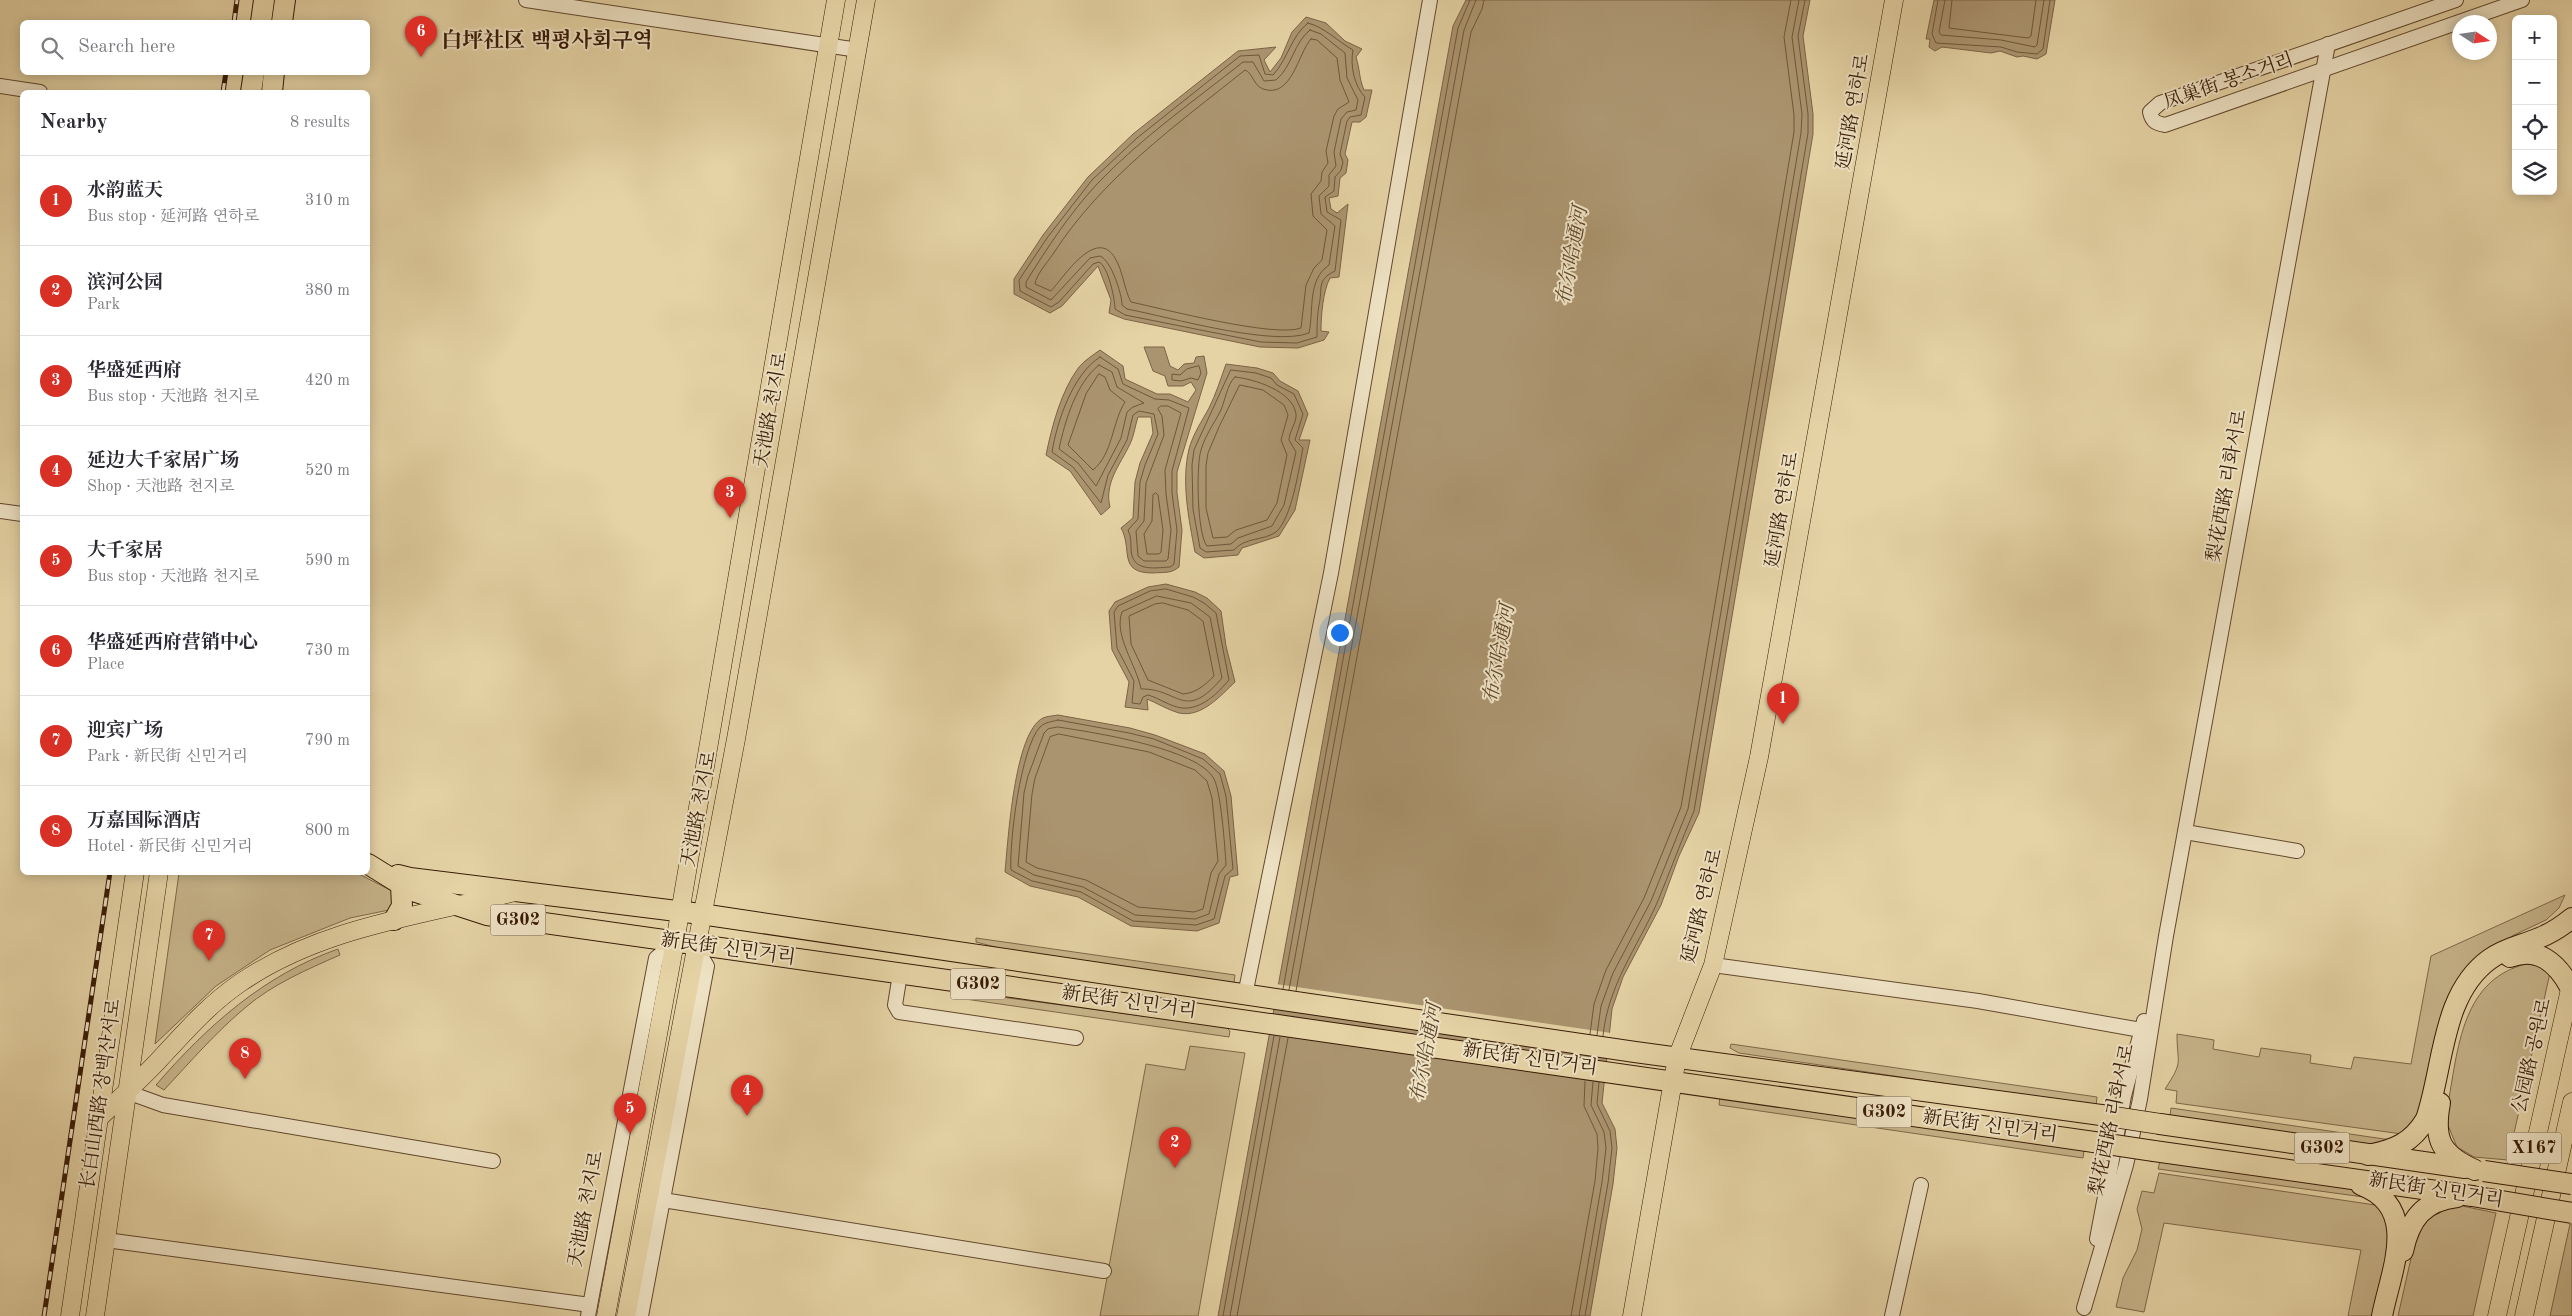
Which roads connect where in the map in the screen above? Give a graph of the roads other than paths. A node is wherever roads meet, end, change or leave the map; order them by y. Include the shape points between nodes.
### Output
1 (264, 0) edge
2 (285, 0) edge
3 (526, 0) edge
4 (836, 0) edge
5 (866, 0) edge
6 (1430, 0) edge
7 (1894, 0) edge
8 (2456, 0) edge
9 (2522, 0) edge
10 (261, 20) edge
11 (282, 20) edge
12 (2328, 44) junction
13 (828, 45) junction
14 (858, 50) junction
15 (2324, 68) junction
16 (254, 75) edge
17 (274, 75) edge
18 (0, 86) edge
19 (27, 90) edge
20 (251, 90) edge
21 (272, 90) edge
22 (0, 511) edge
23 (20, 514) edge
24 (2184, 832) junction
25 (2297, 851) dead end
26 (370, 864) edge
27 (370, 865) edge
28 (135, 875) edge
29 (159, 875) edge
30 (401, 885) junction
31 (515, 892) junction
32 (458, 906) junction
33 (680, 912) junction
34 (701, 914) junction
35 (419, 915) junction
36 (487, 915) junction
37 (2572, 918) edge
38 (394, 920) junction
39 (2166, 936) junction
40 (675, 942) junction
41 (696, 946) junction
42 (1712, 965) junction
43 (900, 974) junction
44 (2571, 984) edge
45 (1241, 995) junction
46 (1234, 1018) junction
47 (2141, 1030) junction
48 (1076, 1038) dead end
49 (1682, 1059) junction
50 (1678, 1082) junction
51 (127, 1092) junction
52 (2572, 1102) edge
53 (98, 1119) junction
54 (2368, 1155) junction
55 (493, 1161) dead end
56 (2480, 1170) junction
57 (2338, 1177) junction
58 (2572, 1184) edge
59 (1921, 1185) dead end
60 (2472, 1196) junction
61 (663, 1200) junction
62 (2572, 1213) edge
63 (106, 1240) junction
64 (1104, 1271) dead end
65 (590, 1311) edge
66 (2083, 1312) edge
67 (70, 1316) edge
68 (95, 1316) edge
69 (606, 1316) edge
70 (626, 1316) edge
71 (642, 1316) edge
72 (1632, 1316) edge
73 (1643, 1316) edge
74 (1892, 1316) edge
75 (2382, 1316) edge
76 (2390, 1316) edge
77 (2497, 1316) edge
78 (2524, 1316) edge

1 - 10 highway
2 - 11 highway
3 - 13 street
4 - 13 main road, 天池路 천지로
5 - 14 main road, 天池路 천지로
6 - 45 street via 1331,574
7 - 42 main road, 延河路 연하로 via 1761,747
8 - 12 street, 凤巢街 봉소거리
9 - 15 street, 凤巢街 봉소거리
12 - 15 street, 梨花西路 리화서로
12 - 15 street, 凤巢街 봉소거리 via 2160,103 2150,112 2156,123 2165,125
13 - 14 street
13 - 33 main road, 天池路 천지로
14 - 34 main road, 天池路 천지로 via 736,739
15 - 24 street, 梨花西路 리화서로
16 - 20 highway
17 - 21 highway
18 - 19 street
22 - 23 street
24 - 25 street
24 - 39 street, 梨花西路 리화서로
26 - 31 highway, 新民街 신민거리 / G302 via 410,878
27 - 30 highway, 新民街 신민거리 / G302
28 - 53 main road, 长白山西路 장백산서로
29 - 51 main road, 长白山西路 장백산서로
30 - 32 highway, 新民街 신민거리 / G302
30 - 38 highway via 402,906
31 - 32 main road, 新民街 신민거리
31 - 33 highway, 新民街 신민거리 / G302
32 - 35 main road, 新民街 신민거리
32 - 36 highway, 新民街 신민거리 / G302
33 - 34 highway, 新民街 신민거리 / G302
33 - 40 main road, 天池路 천지로
34 - 41 main road, 天池路 천지로
34 - 45 highway, 新民街 신민거리 / G302
35 - 36 main road, 新民街 신민거리
35 - 38 main road, 新民街 신민거리
36 - 40 highway, 新民街 신민거리 / G302
37 - 54 highway via 2553,932 2498,954 2473,975 2452,1017 2426,1119 2420,1130 2392,1150
38 - 51 main road, 新民街 신민거리 via 326,938 267,966 239,984 199,1016
39 - 47 street, 梨花西路 리화서로
39 - 66 street, 梨花西路 리화서로 via 2126,1165
40 - 41 highway, 新民街 신민거리 / G302
40 - 65 street, 天池路 천지로 via 656,958
40 - 69 main road, 天池路 천지로
41 - 43 highway, 新民街 신민거리 / G302
41 - 61 street via 707,966
41 - 70 main road, 天池路 천지로
42 - 47 street via 1978,1001
42 - 49 main road, 延河路 연하로
43 - 46 highway, 新民街 신민거리 / G302
43 - 48 street via 895,1005 900,1012
44 - 56 highway via 2549,959 2525,953 2511,956 2494,966 2466,1001 2454,1039 2436,1124 2438,1136 2450,1156 2459,1163
44 - 77 main road, 公园路 공원로 / X167
45 - 46 highway
45 - 49 highway, 新民街 신민거리 / G302
46 - 50 highway, 新民街 신민거리 / G302
47 - 66 street, 梨花西路 리화서로 via 2110,1163
49 - 50 main road, 延河路 연하로
49 - 54 highway, 新民街 신민거리 / G302, bridge via 2101,1115
50 - 57 highway, 新民街 신민거리 / G302, bridge
50 - 72 main road, 延河路 연하로
50 - 73 main road, 延河路 연하로
51 - 53 main road, 新民街 신민거리
51 - 55 street via 163,1105
51 - 63 main road, 长白山西路 장백산서로
52 - 78 main road, X167
53 - 67 main road, 长白山西路 장백산서로
54 - 56 highway, 新民街 신민거리 / G302
56 - 58 highway, 新民街 신민거리 / G302, bridge
57 - 60 highway, 新民街 신민거리 / G302
57 - 75 highway via 2380,1194 2394,1214 2398,1243
59 - 74 street
60 - 62 highway, 新民街 신민거리 / G302, bridge
60 - 76 highway via 2433,1204 2414,1219 2408,1230
61 - 64 street
61 - 71 street
63 - 65 street
63 - 68 main road, 长白山西路 장백산서로

